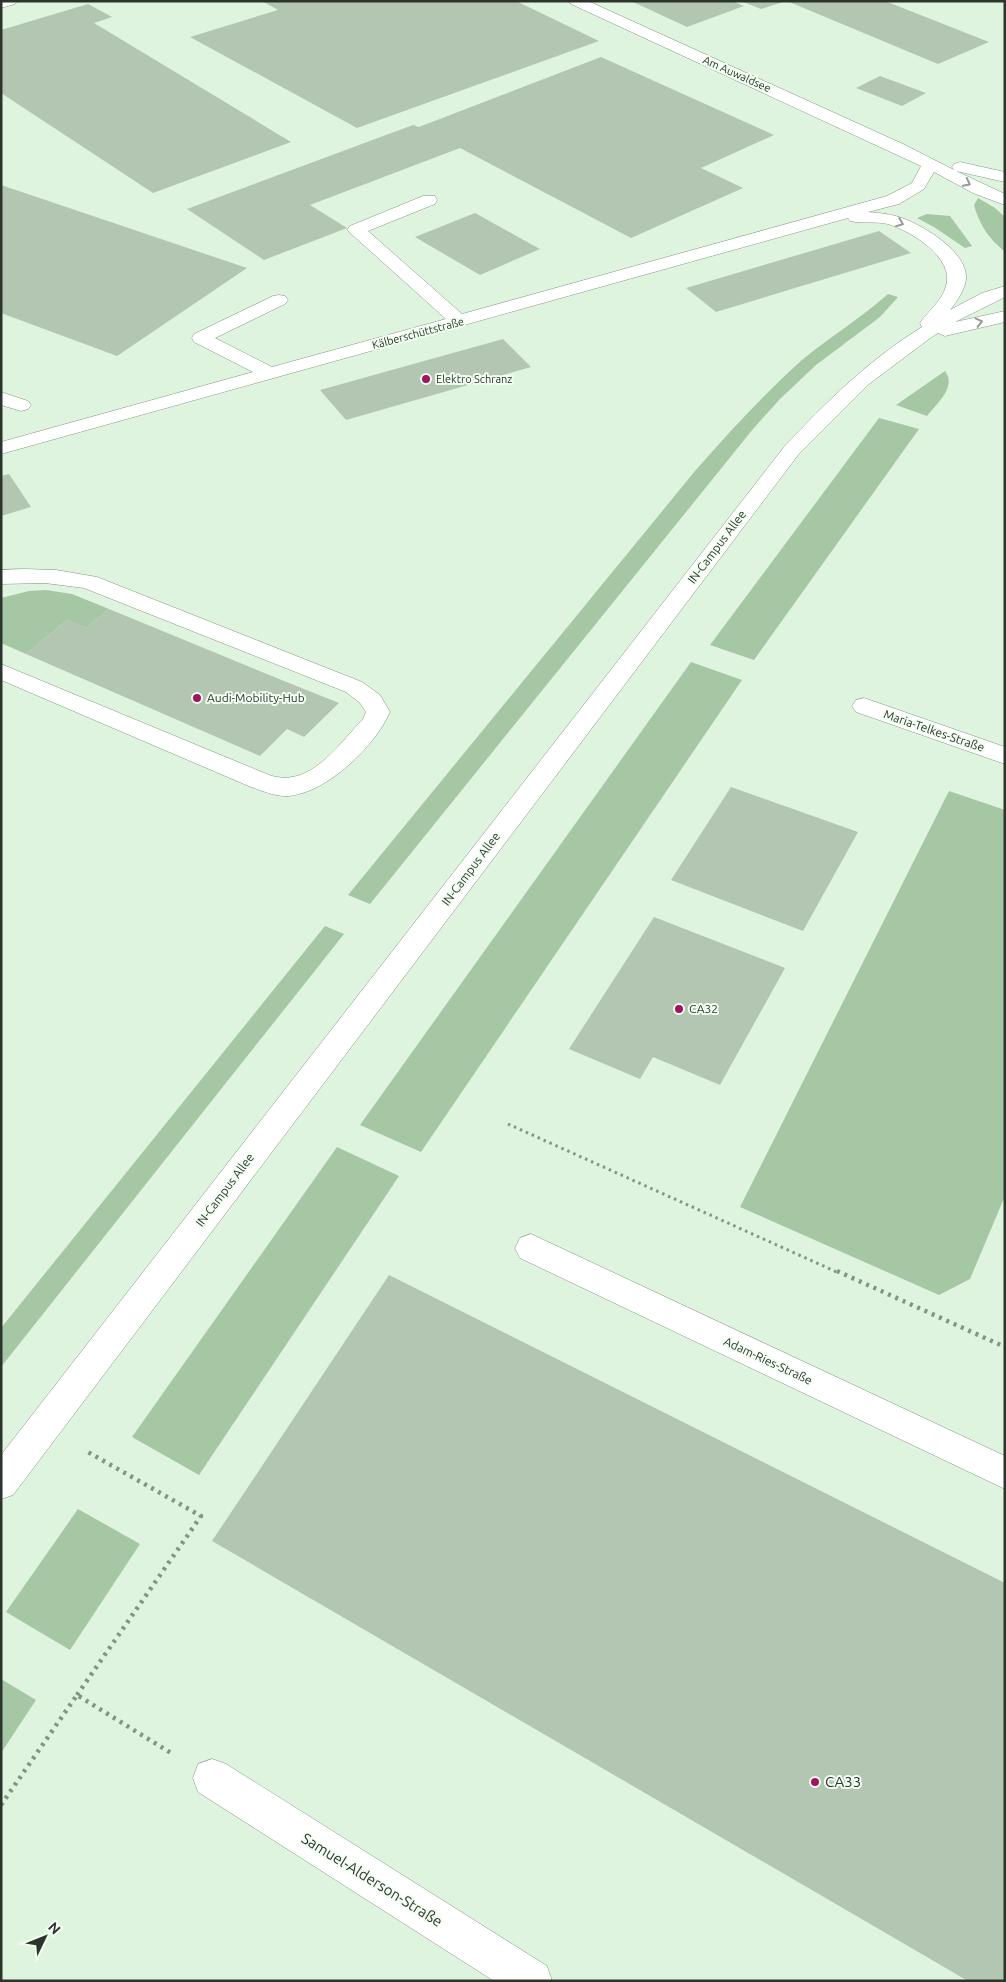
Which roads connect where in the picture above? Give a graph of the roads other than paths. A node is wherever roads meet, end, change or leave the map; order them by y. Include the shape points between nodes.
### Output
1 (10, 1) edge
2 (576, 1) edge
3 (1, 4) edge
4 (897, 147) junction
5 (930, 165) junction
6 (1005, 177) edge
7 (429, 200) dead end
8 (1005, 200) edge
9 (835, 216) junction
10 (1005, 275) edge
11 (1005, 290) edge
12 (983, 298) junction
13 (279, 300) dead end
14 (1005, 316) edge
15 (459, 321) junction
16 (919, 336) junction
17 (270, 373) junction
18 (1, 398) edge
19 (21, 406) dead end
20 (1, 448) edge
21 (1, 578) edge
22 (1, 670) edge
23 (864, 706) dead end
24 (1005, 756) edge
25 (531, 1248) dead end
26 (1005, 1473) edge
27 (1, 1483) edge
28 (212, 1778) road end
29 (532, 1981) edge

1 - 3 street
2 - 4 street, Am Auwaldsee
4 - 5 street, Am Auwaldsee
4 - 6 street, Am Auwaldsee via 956,166
5 -> 8 street, Am Auwaldsee
5 - 9 street, Kälberschüttstraße via 918,186 903,196
7 - 15 street via 356,230
9 - 15 street, Kälberschüttstraße
9 -> 16 street, Kälberschüttstraße via 893,220 916,231 948,255 956,267 954,289
10 - 12 street, IN-Campus Allee
11 - 12 street, IN-Campus Allee
12 - 16 street, IN-Campus Allee
13 - 17 street via 202,338
16 -> 14 street
15 - 17 street, Kälberschüttstraße
16 - 27 street, IN-Campus Allee via 862,379 791,451
17 - 20 street, Kälberschüttstraße
18 - 19 street
21 - 22 street via 56,575 89,582 354,687 367,694 378,712 373,723 321,777 289,787 260,782
23 - 24 street, Maria-Telkes-Straße
25 - 26 street, Adam-Ries-Straße
28 - 29 street, Samuel-Alderson-Straße

